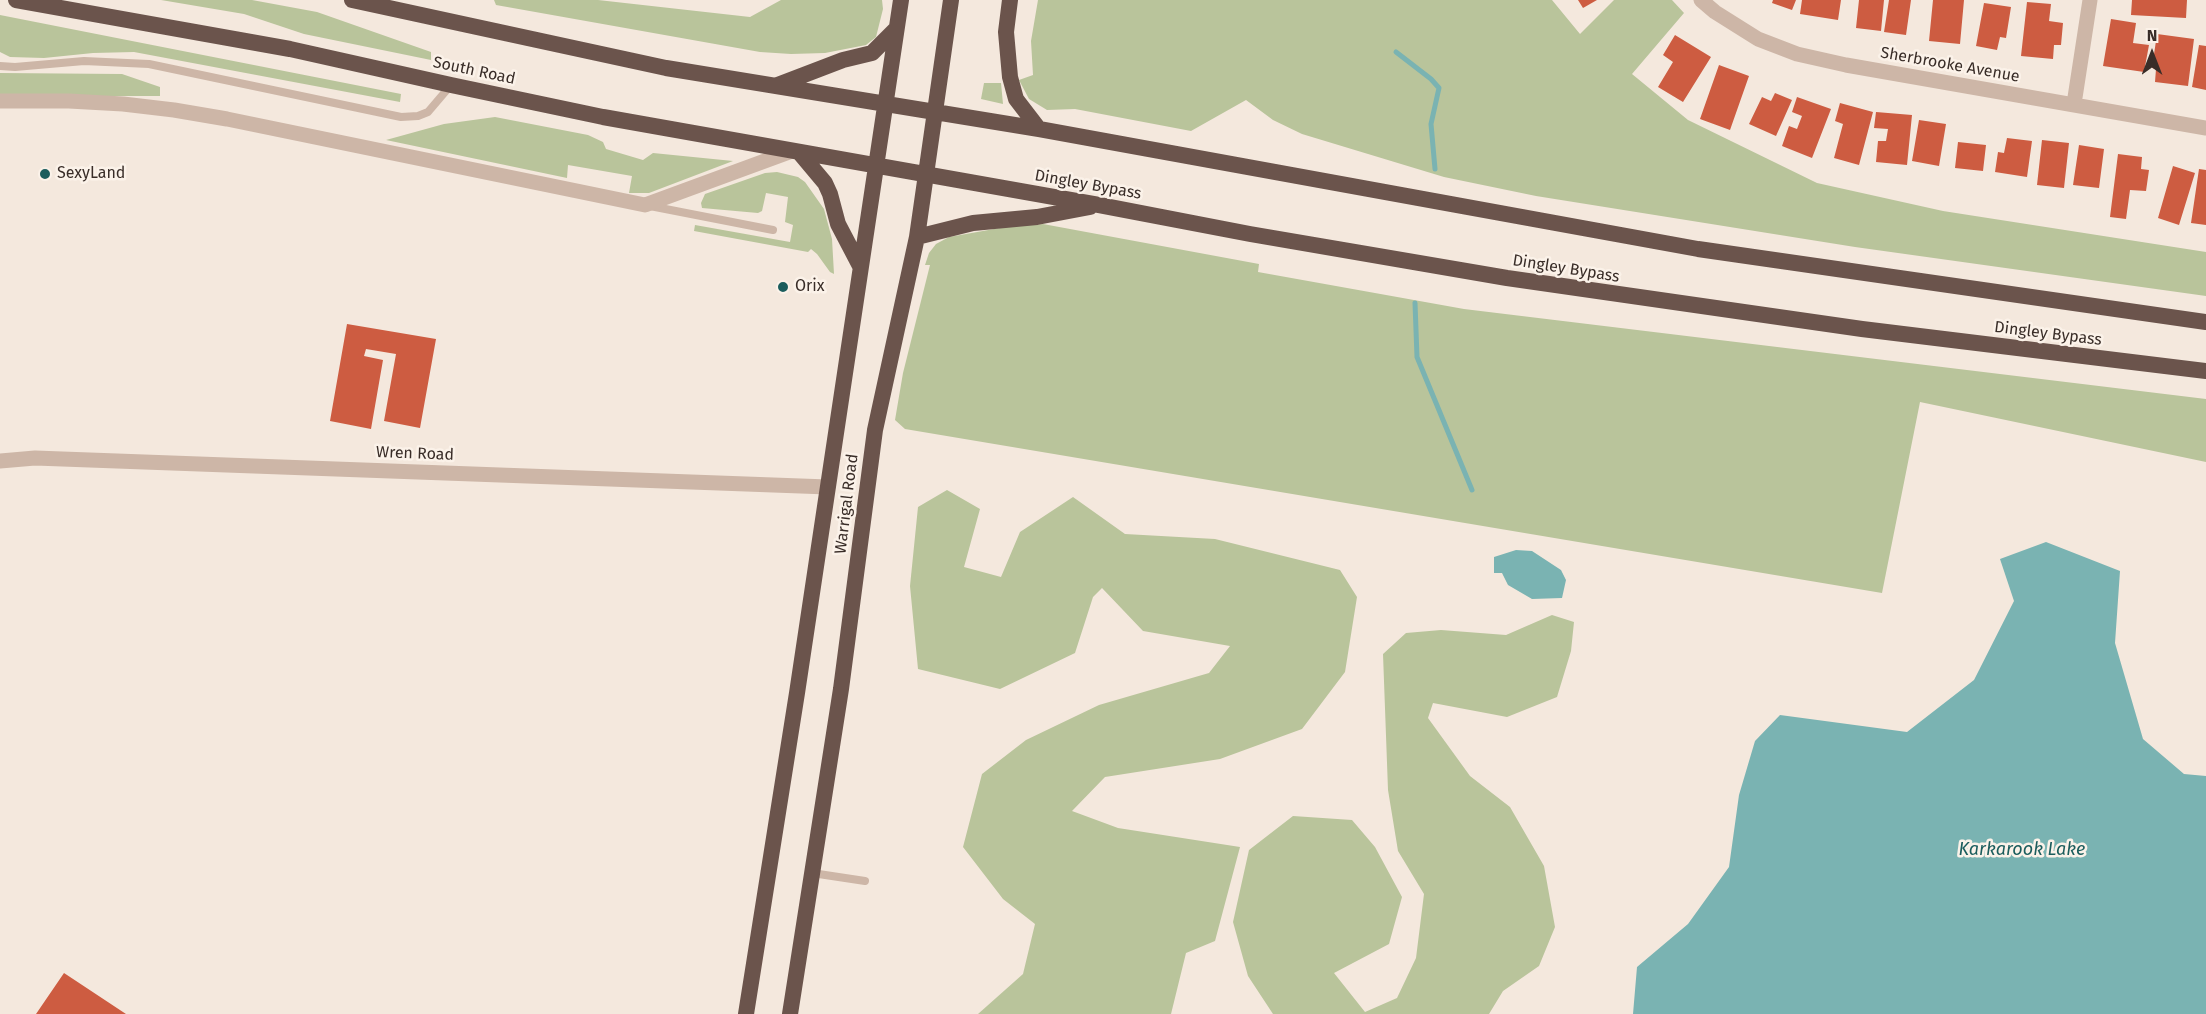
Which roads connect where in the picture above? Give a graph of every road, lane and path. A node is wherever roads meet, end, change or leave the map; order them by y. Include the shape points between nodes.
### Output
1 (16, 0) edge
2 (352, 0) edge
3 (901, 0) edge
4 (951, 0) edge
5 (1010, 0) edge
6 (1701, 0) edge
7 (2090, 0) edge
8 (896, 29) junction
9 (0, 66) edge
10 (451, 85) junction
11 (775, 86) junction
12 (0, 101) edge
13 (884, 104) junction
14 (2074, 105) junction
15 (935, 112) junction
16 (2206, 128) edge
17 (1039, 129) junction
18 (796, 151) junction
19 (875, 164) junction
20 (926, 174) junction
21 (645, 205) junction
22 (1099, 205) junction
23 (773, 230) dead end
24 (917, 237) junction
25 (860, 266) junction
26 (2206, 322) edge
27 (2206, 371) edge
28 (0, 461) edge
29 (828, 488) junction
30 (812, 873) junction
31 (865, 881) dead end
32 (746, 1014) edge
33 (790, 1014) edge

1 - 10 highway, South Road via 291,49
2 - 11 highway via 666,68
3 - 8 highway, Warrigal Road
4 - 15 highway, Warrigal Road
5 - 17 highway via 1006,48 1011,84 1016,99
6 - 14 street, Sherbrooke Avenue via 1758,39 1797,54
7 - 14 street
8 - 11 highway via 872,53
8 - 13 highway, Warrigal Road
9 - 10 lane via 84,61 149,64 401,117 428,112
10 - 18 highway, South Road
11 - 13 highway
12 - 21 street via 123,104 184,112
13 - 15 highway
13 - 19 highway, Warrigal Road
14 - 16 street, Sherbrooke Avenue
15 - 17 highway, Dingley Bypass
15 - 20 highway, Warrigal Road
17 - 26 highway, Dingley Bypass via 1698,249
18 - 19 highway, South Road
18 - 21 street
18 - 25 highway via 825,183 838,224
19 - 20 highway, South Road
19 - 25 highway, Warrigal Road
20 - 22 highway, Dingley Bypass
20 - 24 highway, Warrigal Road
21 - 23 lane
22 - 24 highway via 1037,217 974,223
22 - 27 highway, Dingley Bypass via 1571,289
24 - 30 highway, Warrigal Road via 875,430
25 - 29 highway, Warrigal Road
28 - 29 street, Wren Road via 35,458
29 - 32 highway, Warrigal Road
30 - 31 lane
30 - 33 highway, Warrigal Road

